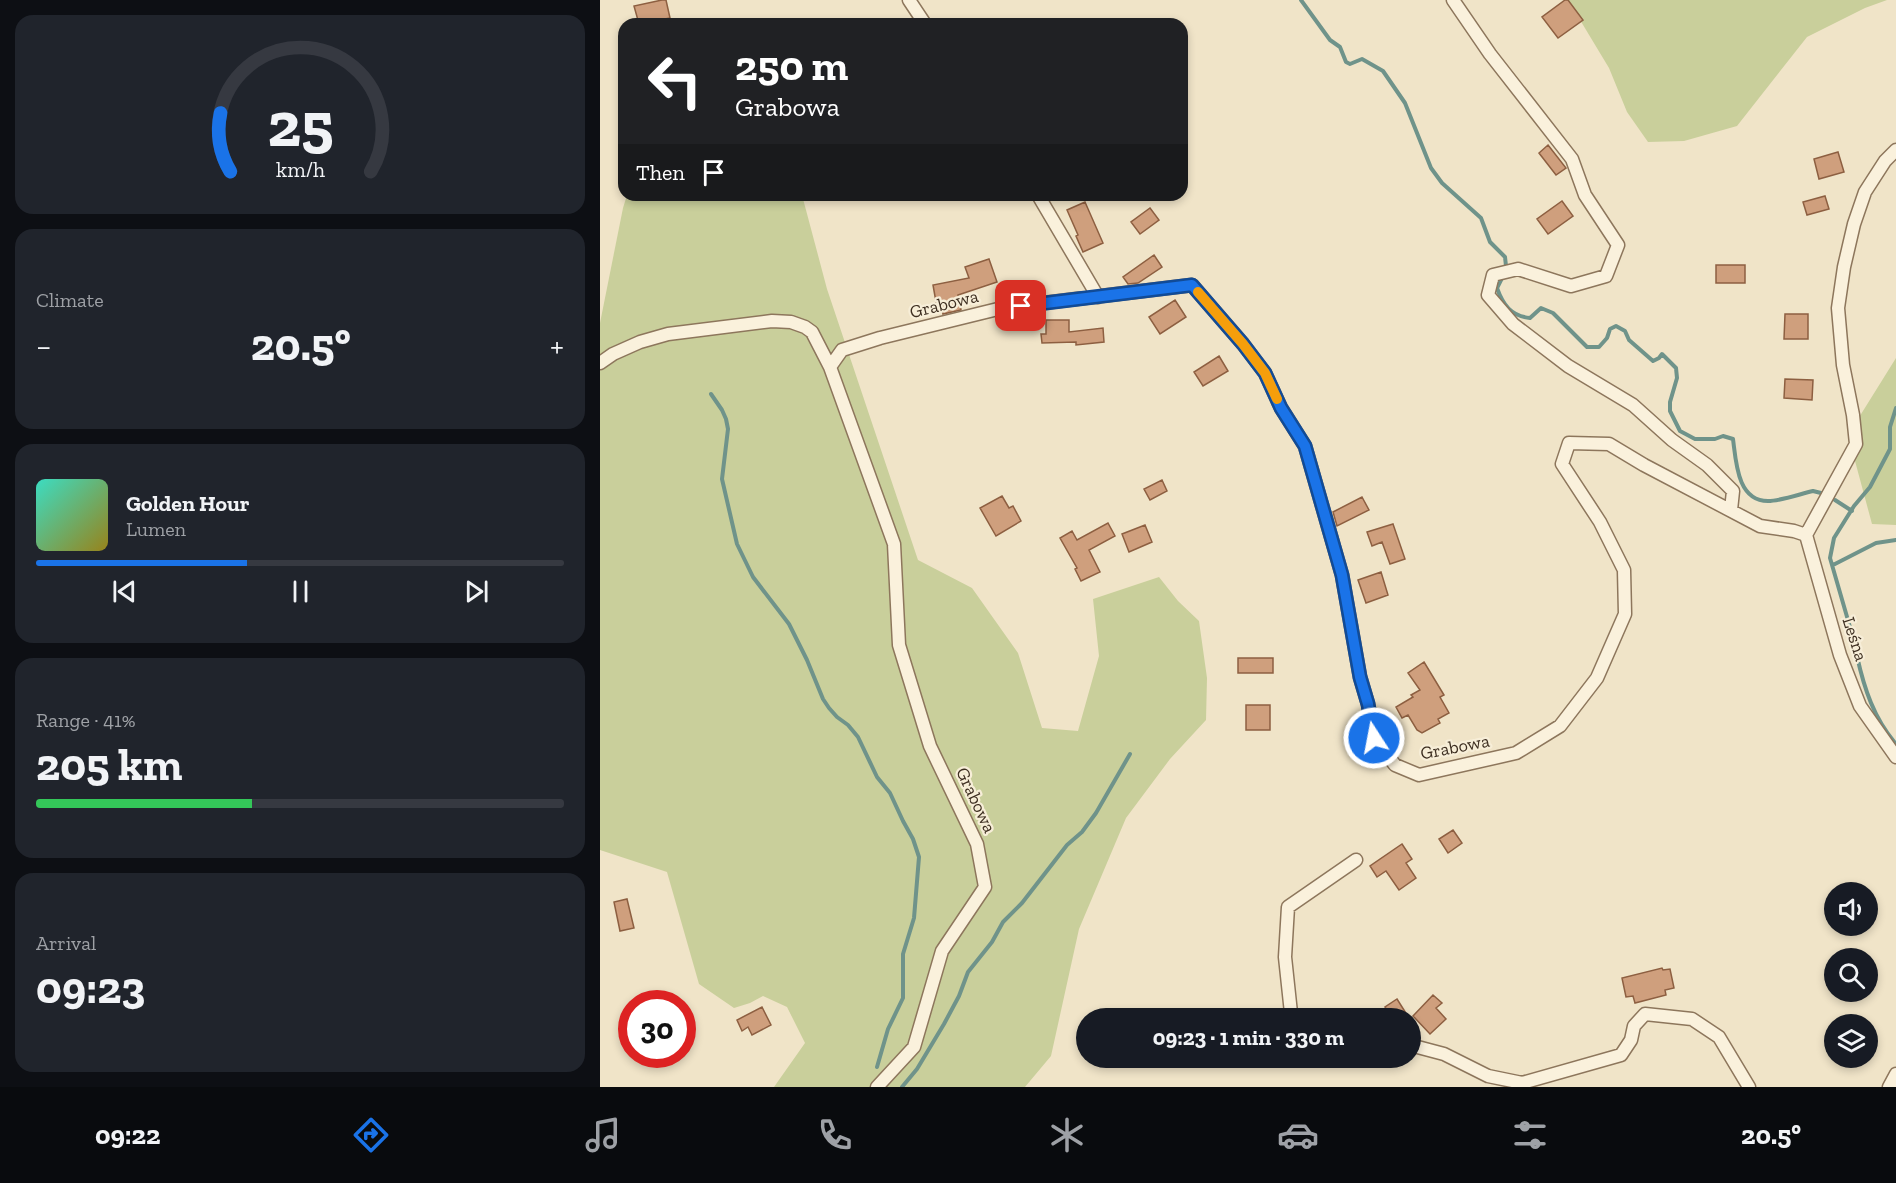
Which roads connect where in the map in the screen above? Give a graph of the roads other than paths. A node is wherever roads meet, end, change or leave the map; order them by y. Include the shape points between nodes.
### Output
1 (909, 0) edge
2 (1453, 0) edge
3 (921, 18) edge
4 (1896, 150) edge
5 (1042, 201) edge
6 (1098, 297) junction
7 (600, 363) edge
8 (830, 367) junction
9 (1731, 510) junction
10 (1800, 533) junction
11 (1896, 757) edge
12 (1356, 860) dead end
13 (1290, 1008) edge
14 (1421, 1048) edge
15 (1896, 1074) edge
16 (877, 1087) edge
17 (1749, 1087) edge
18 (1889, 1087) edge

1 - 3 street
2 - 9 street via 1572,159 1585,195 1618,245 1606,276 1571,286 1518,269 1494,275 1488,295 1513,324 1568,366 1632,405 1707,465 1733,491
4 - 10 street via 1865,192 1847,256 1838,308 1856,444
5 - 6 street
6 - 8 street, Grabowa via 1002,308 880,338 842,350
6 - 9 street, Grabowa via 1192,285 1265,373 1305,446 1342,575 1374,738 1395,765 1419,775 1516,753 1560,726 1598,678 1625,614 1624,570 1600,522 1562,464 1569,443 1609,444
7 - 8 street via 640,342 668,334 772,321 791,322 812,332
8 - 16 street, Grabowa via 894,544 899,645 930,746 977,844 985,887 942,951 914,1047
9 - 10 street, Grabowa via 1760,526
10 - 11 street, Leśna via 1860,706
12 - 13 street via 1288,907 1285,957
14 - 17 street via 1444,1054 1488,1076 1522,1083 1621,1055 1634,1026 1645,1014 1692,1019 1719,1037
15 - 18 street

